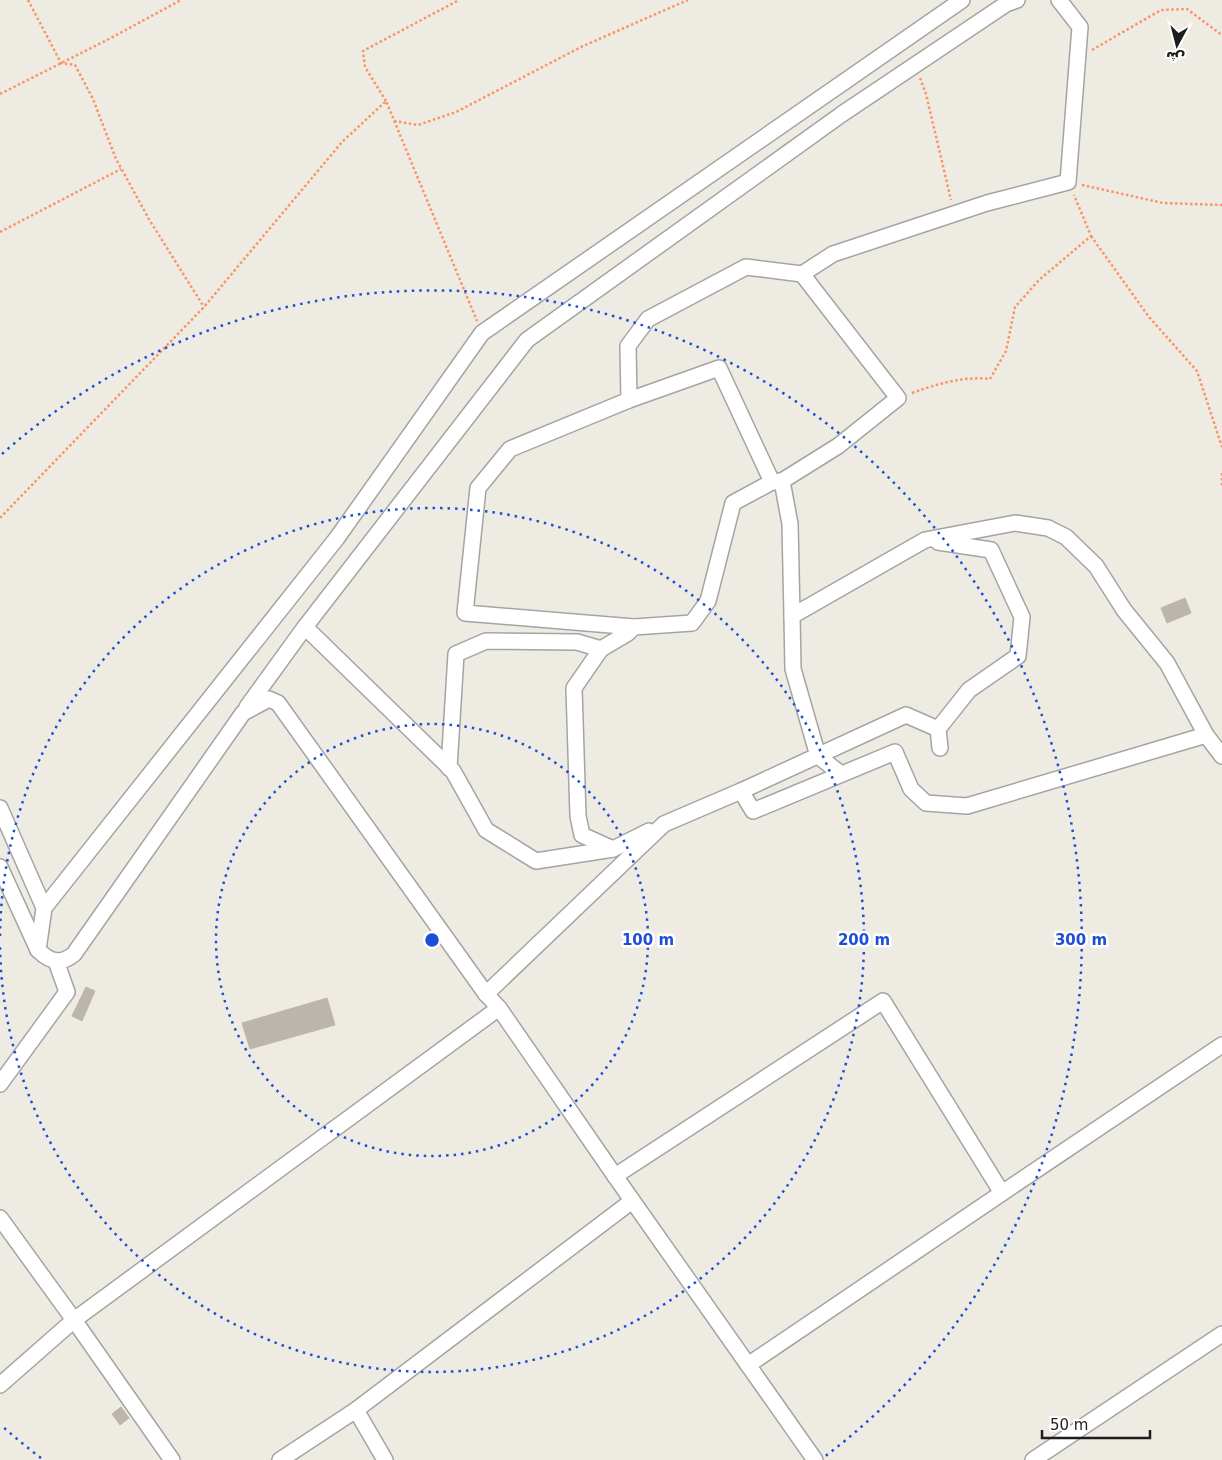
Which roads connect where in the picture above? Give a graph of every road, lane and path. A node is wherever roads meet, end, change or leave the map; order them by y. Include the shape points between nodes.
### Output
1 (28, 0) edge
2 (181, 0) edge
3 (459, 0) edge
4 (688, 0) edge
5 (962, 0) edge
6 (1017, 0) edge
7 (1059, 0) edge
8 (1222, 35) edge
9 (1078, 58) junction
10 (61, 63) junction
11 (915, 65) junction
12 (0, 94) edge
13 (386, 101) junction
14 (394, 121) junction
15 (121, 169) junction
16 (1068, 182) junction
17 (1222, 205) edge
18 (955, 214) junction
19 (0, 232) edge
20 (1091, 236) junction
21 (802, 274) junction
22 (204, 307) junction
23 (482, 334) junction
24 (898, 398) junction
25 (629, 400) junction
26 (1222, 447) edge
27 (1222, 473) edge
28 (777, 481) junction
29 (1222, 488) edge
30 (0, 518) edge
31 (925, 540) junction
32 (792, 616) junction
33 (305, 627) junction
34 (634, 627) junction
35 (601, 649) junction
36 (243, 713) junction
37 (938, 729) junction
38 (1206, 735) junction
39 (940, 748) dead end
40 (818, 756) junction
41 (1222, 756) edge
42 (449, 768) junction
43 (841, 774) junction
44 (741, 791) junction
45 (0, 808) edge
46 (664, 824) junction
47 (613, 849) junction
48 (0, 867) edge
49 (44, 908) junction
50 (38, 950) junction
51 (56, 961) junction
52 (486, 994) junction
53 (499, 1008) junction
54 (1222, 1045) edge
55 (0, 1084) edge
56 (615, 1176) junction
57 (1002, 1193) junction
58 (632, 1201) junction
59 (0, 1218) edge
60 (74, 1320) junction
61 (1222, 1334) edge
62 (748, 1365) junction
63 (0, 1385) edge
64 (356, 1410) junction
65 (172, 1460) edge
66 (280, 1460) edge
67 (385, 1460) edge
68 (815, 1460) edge
69 (1033, 1460) edge

1 - 10 path
2 - 10 path
3 - 13 path via 363,51 365,67
4 - 14 path via 583,46 456,112 418,125
5 - 23 street
6 - 11 street via 1006,4
7 - 9 street via 1080,27
8 - 9 path via 1187,8 1161,10
9 - 16 street
10 - 12 path
10 - 15 path via 75,65 93,99
11 - 18 path via 926,94
11 - 33 street via 527,340
13 - 14 path
13 - 22 path via 342,142
14 - 23 path
15 - 19 path
15 - 22 path
16 - 17 path via 1163,203
16 - 18 street
16 - 20 path
18 - 21 street via 833,254
20 - 24 path via 1039,280 1015,307 1006,351 990,379 938,383
20 - 26 path via 1149,317 1197,371
21 - 24 street
21 - 25 street via 746,267 648,319 628,346
22 - 30 path
23 - 49 street via 337,538
24 - 28 street via 838,446
25 - 28 street via 719,368
25 - 34 street via 510,449 478,488 466,613
27 - 29 path
28 - 32 street via 790,524
28 - 34 street via 732,503 708,601 692,623
31 - 32 street
31 - 37 street via 991,550 1022,617 1018,656 970,690
31 - 38 street via 1016,523 1048,528 1066,537 1096,566 1124,610 1167,663
32 - 40 street via 793,669
33 - 36 street
33 - 42 street
34 - 35 street
35 - 42 street via 577,642 486,641 456,654
35 - 47 street via 574,688 578,816 582,835
36 - 51 street via 74,954 65,961
36 - 52 street via 269,699 278,703
37 - 39 street
37 - 40 street via 906,715
38 - 41 street
38 - 43 street via 967,806 926,803 911,789 895,752
40 - 43 street
40 - 44 street
42 - 47 street via 486,830 536,861
43 - 44 street via 753,811
44 - 46 street
45 - 49 street
46 - 47 street
46 - 52 street
48 - 50 street
49 - 50 street
50 - 51 street
51 - 55 street via 67,992
52 - 53 street
53 - 56 street
53 - 60 street
54 - 57 street
56 - 57 street via 883,1001
56 - 58 street
57 - 62 street
58 - 62 street
58 - 64 street
59 - 60 street
60 - 63 street
60 - 65 street
61 - 69 street
62 - 68 street
64 - 66 street
64 - 67 street

